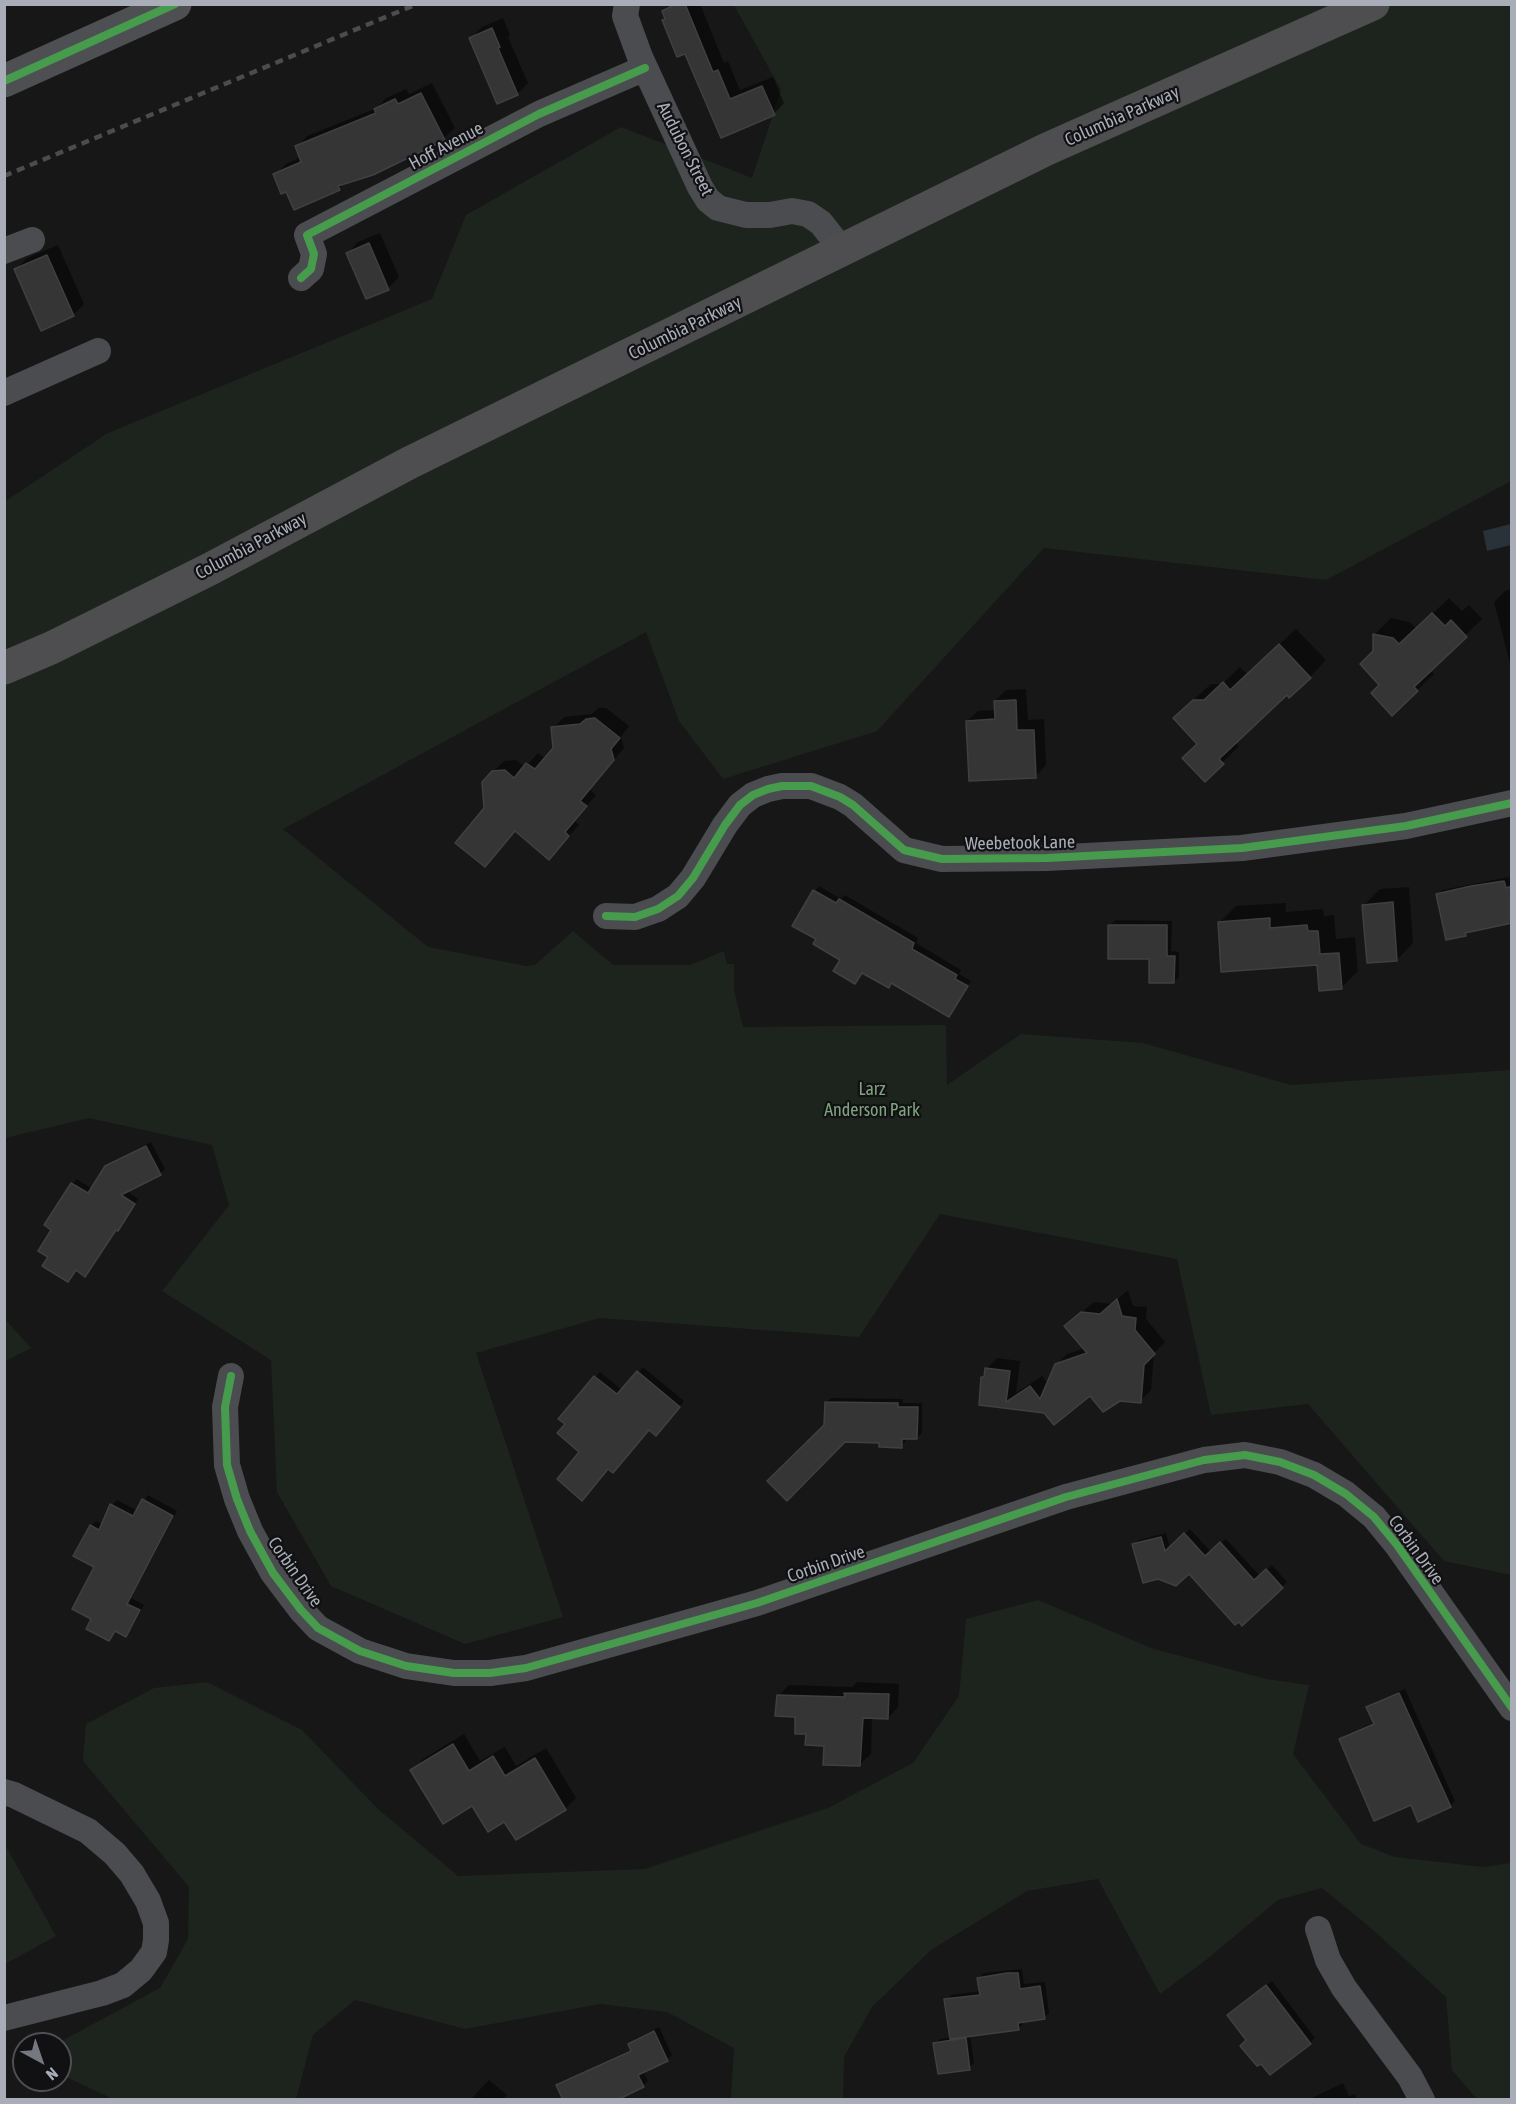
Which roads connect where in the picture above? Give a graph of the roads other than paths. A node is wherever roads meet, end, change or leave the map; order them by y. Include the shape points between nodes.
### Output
1 (175, 4) edge
2 (627, 4) edge
3 (1373, 4) edge
4 (643, 62) junction
5 (4, 81) edge
6 (32, 240) dead end
7 (4, 251) edge
8 (843, 251) junction
9 (301, 278) dead end
10 (98, 351) dead end
11 (4, 393) edge
12 (4, 668) edge
13 (1512, 803) edge
14 (606, 916) dead end
15 (231, 1376) dead end
16 (1512, 1708) edge
17 (4, 1792) edge
18 (1318, 1929) dead end
19 (4, 2018) edge
20 (1422, 2100) edge

1 - 5 main road
2 - 4 street via 625,16
3 - 8 highway, Columbia Parkway via 1047,149
4 - 8 street, Audubon Street via 708,201 718,208 746,215 792,211 808,214 821,223
4 - 9 street, Hoff Avenue via 307,235 315,254 311,269
6 - 7 street
8 - 12 highway, Columbia Parkway via 409,463 210,569
10 - 11 street
13 - 14 street, Weebetook Lane via 1406,826 1242,848 942,859 904,850 840,797 811,786 782,786 753,795 740,805 678,896 635,917
15 - 16 street, Corbin Drive via 225,1407 227,1465 250,1532 273,1573 318,1628 360,1651 406,1666 454,1673 526,1668 757,1603 1066,1497 1204,1460 1245,1455 1280,1462 1314,1475 1374,1517
17 - 19 street via 88,1831 115,1854 148,1901 156,1923 156,1940 154,1952 141,1970 123,1984
18 - 20 street via 1328,1960 1344,1988 1410,2077

